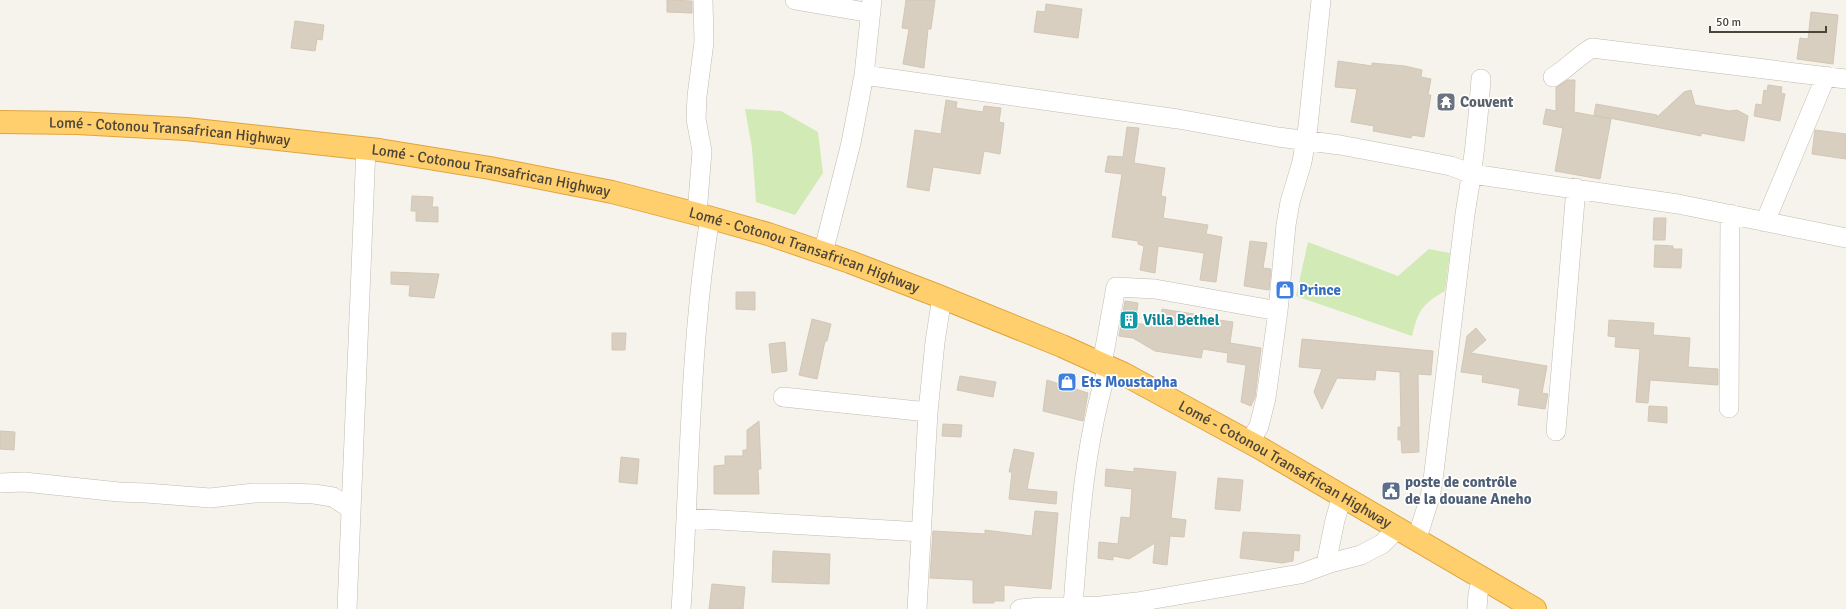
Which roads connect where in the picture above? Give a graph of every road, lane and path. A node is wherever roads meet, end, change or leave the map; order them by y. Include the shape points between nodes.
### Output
1 (704, 0) edge
2 (795, 0) edge
3 (1320, 0) edge
4 (872, 7) edge
5 (864, 75) junction
6 (1554, 76) dead end
7 (1826, 76) junction
8 (1481, 79) dead end
9 (1846, 79) edge
10 (0, 122) edge
11 (1305, 141) junction
12 (366, 148) junction
13 (1472, 174) junction
14 (1576, 188) junction
15 (1730, 214) junction
16 (704, 216) junction
17 (1765, 222) junction
18 (1846, 238) edge
19 (823, 253) junction
20 (942, 298) junction
21 (1278, 310) junction
22 (1105, 366) junction
23 (783, 397) dead end
24 (1729, 408) dead end
25 (928, 412) junction
26 (1556, 431) dead end
27 (1250, 442) junction
28 (0, 483) edge
29 (1342, 496) junction
30 (351, 509) junction
31 (686, 518) junction
32 (1398, 528) junction
33 (922, 532) junction
34 (1417, 538) junction
35 (1326, 564) junction
36 (1482, 577) junction
37 (1073, 606) junction
38 (347, 609) edge
39 (681, 609) edge
40 (917, 609) edge
41 (1020, 609) edge
42 (1477, 609) edge
43 (1535, 609) edge

1 - 16 street via 704,42 697,112 702,151
2 - 4 street
3 - 11 street
4 - 5 street
5 - 11 street via 1178,119
5 - 19 street via 848,158
6 - 7 street via 1592,48
7 - 9 street
7 - 17 street
8 - 13 street
10 - 12 highway, Lomé - Cotonou Transafrican Highway via 77,123 179,129
11 - 13 street via 1452,166
11 - 21 street via 1286,225
12 - 16 highway, Lomé - Cotonou Transafrican Highway via 612,192
12 - 30 street
13 - 14 street
13 - 34 street via 1432,486 1425,518
14 - 15 street
14 - 26 street
15 - 17 street
15 - 24 street
16 - 19 highway, Lomé - Cotonou Transafrican Highway
16 - 31 street
17 - 18 street
19 - 20 highway, Lomé - Cotonou Transafrican Highway
20 - 22 highway, Lomé - Cotonou Transafrican Highway
20 - 25 street
21 - 22 street via 1155,289 1116,287
21 - 27 street via 1263,411 1259,426
22 - 27 highway, Lomé - Cotonou Transafrican Highway
22 - 37 street via 1085,469
23 - 25 street
25 - 33 street
27 - 29 highway, Lomé - Cotonou Transafrican Highway
28 - 30 street via 24,482 210,498 286,492 314,494 333,497
29 - 32 highway, Lomé - Cotonou Transafrican Highway
29 - 35 street
30 - 38 street
31 - 33 street
31 - 39 street
32 - 34 highway, Lomé - Cotonou Transafrican Highway
32 - 35 street via 1382,544 1361,555
33 - 40 street
34 - 36 highway, Lomé - Cotonou Transafrican Highway
35 - 37 street via 1300,574 1216,589 1122,603
36 - 42 street
36 - 43 highway, Lomé - Cotonou Transafrican Highway
37 - 41 street

